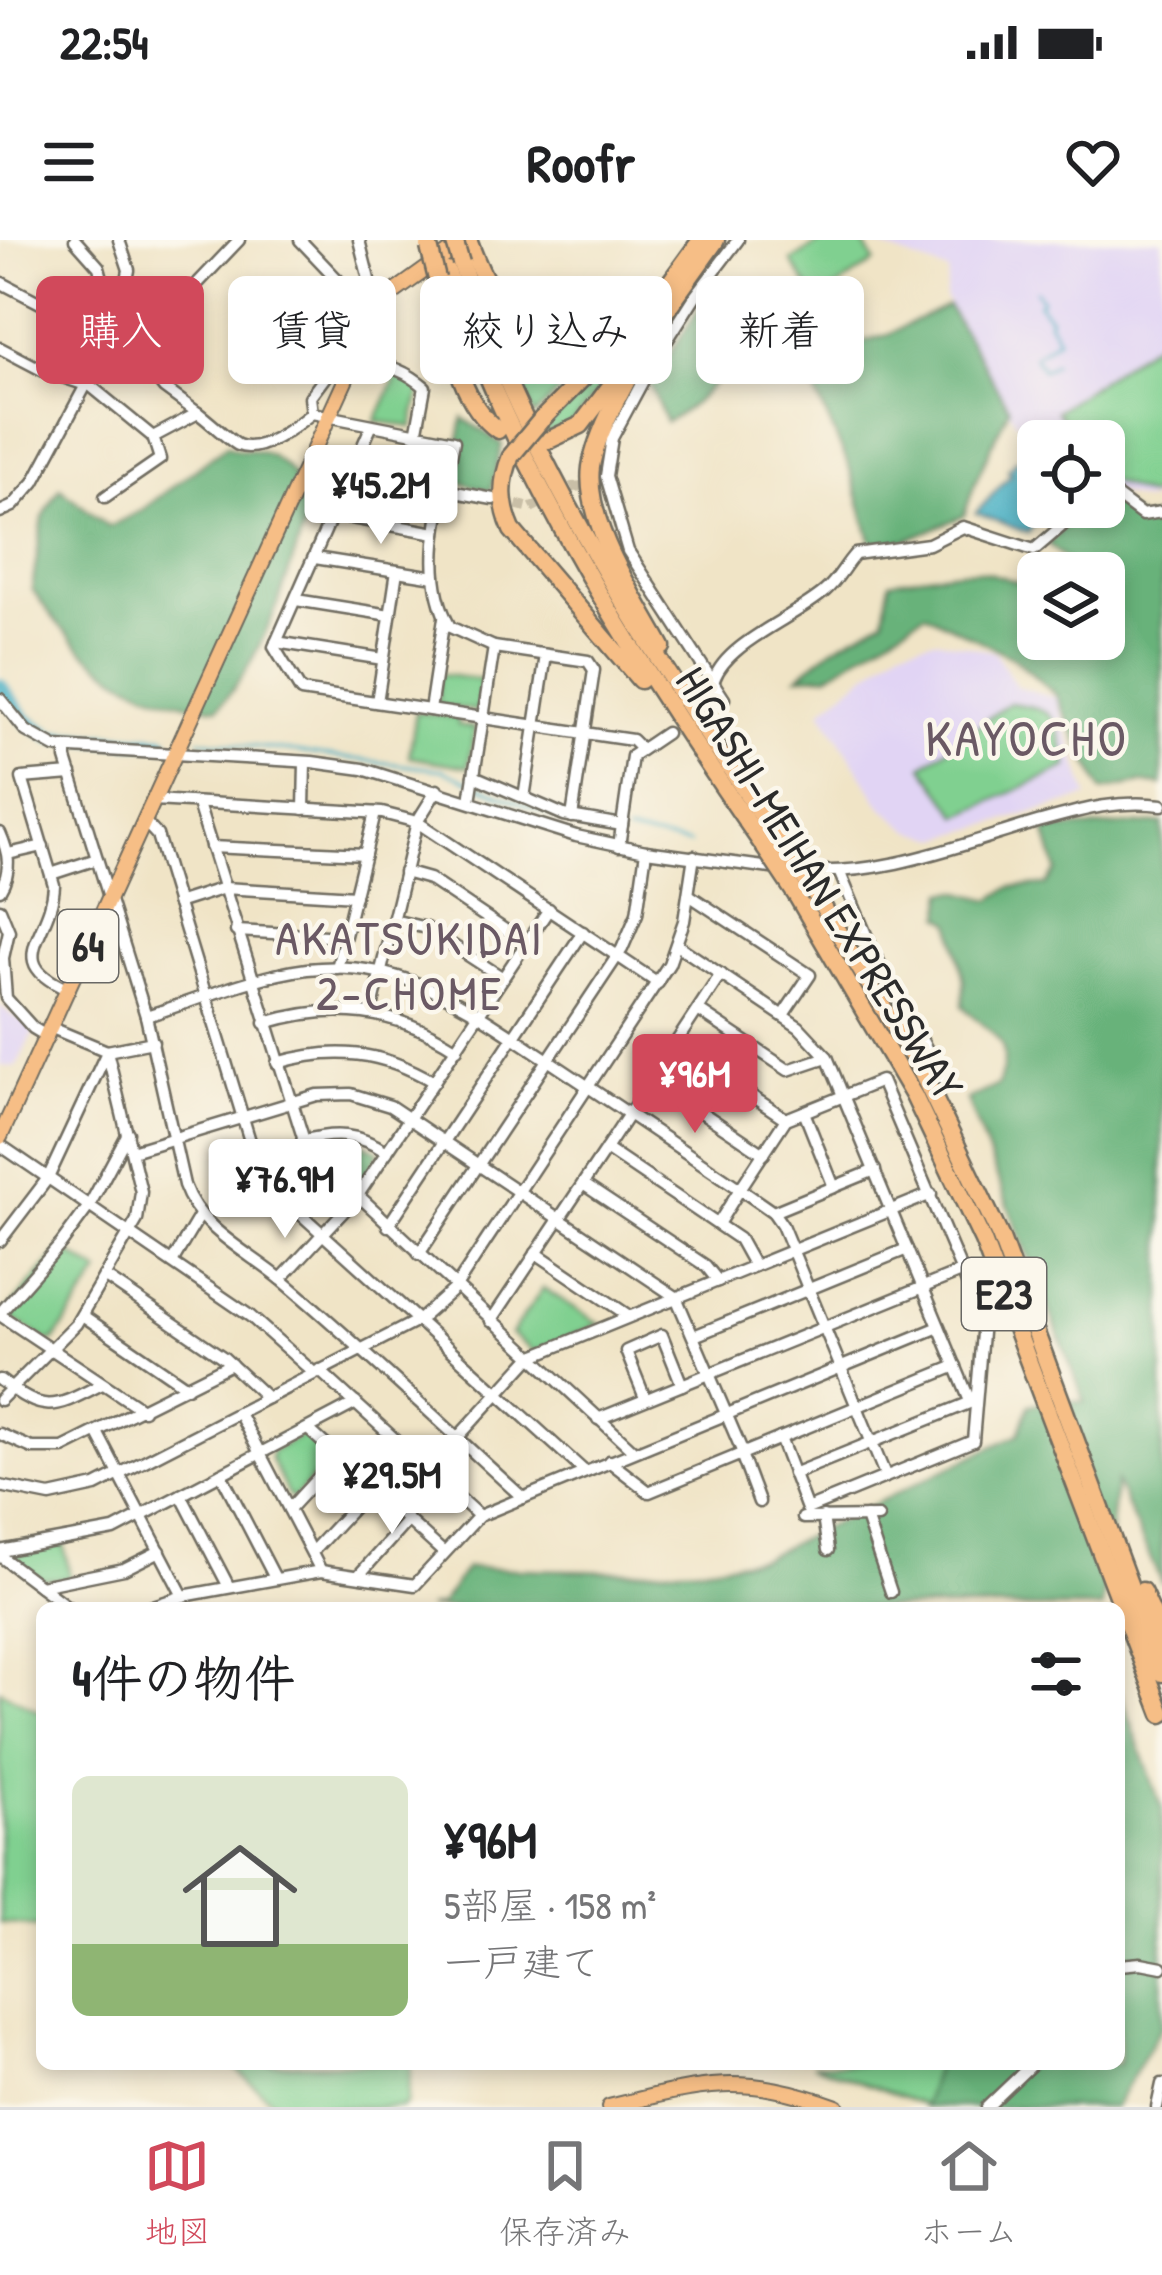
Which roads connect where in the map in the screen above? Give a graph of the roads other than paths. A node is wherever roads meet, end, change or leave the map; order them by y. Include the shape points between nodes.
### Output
1 (75, 240) edge
2 (119, 240) edge
3 (239, 240) edge
4 (300, 240) edge
5 (359, 240) edge
6 (454, 240) edge
7 (700, 240) edge
8 (716, 240) edge
9 (737, 240) edge
10 (433, 242) edge
11 (459, 258) edge
12 (102, 276) edge
13 (128, 276) edge
14 (334, 276) edge
15 (368, 276) edge
16 (204, 277) edge
17 (0, 282) edge
18 (672, 289) edge
19 (396, 293) edge
20 (672, 293) edge
21 (36, 301) edge
22 (0, 348) edge
23 (36, 367) edge
24 (396, 371) edge
25 (87, 384) joint
26 (161, 384) edge
27 (319, 384) edge
28 (336, 384) edge
29 (578, 384) edge
30 (610, 384) edge
31 (626, 384) edge
32 (198, 413) junction
33 (319, 414) junction
34 (371, 427) junction
35 (498, 430) dead end
36 (416, 435) junction
37 (153, 437) junction
38 (549, 440) dead end
39 (352, 473) junction
40 (445, 489) junction
41 (105, 497) dead end
42 (493, 499) tunnel mouth
43 (1125, 502) edge
44 (0, 512) edge
45 (1162, 512) edge
46 (334, 515) junction
47 (1060, 528) edge
48 (436, 533) junction
49 (315, 558) junction
50 (397, 571) junction
51 (435, 577) junction
52 (296, 600) junction
53 (390, 615) junction
54 (444, 617) junction
55 (276, 642) junction
56 (494, 647) junction
57 (546, 655) junction
58 (383, 659) junction
59 (714, 680) junction
60 (0, 699) edge
61 (377, 702) junction
62 (711, 705) dead end
63 (430, 710) junction
64 (483, 718) junction
65 (535, 725) junction
66 (585, 733) junction
67 (666, 734) dead end
68 (66, 748) junction
69 (641, 749) junction
70 (175, 754) junction
71 (305, 762) junction
72 (70, 774) junction
73 (473, 786) junction
74 (437, 790) junction
75 (736, 791) junction
76 (524, 798) junction
77 (153, 800) junction
78 (198, 804) junction
79 (1162, 805) edge
80 (304, 809) junction
81 (375, 812) junction
82 (572, 817) junction
83 (144, 821) junction
84 (417, 822) junction
85 (0, 833) edge
86 (621, 833) junction
87 (43, 846) junction
88 (212, 847) junction
89 (646, 850) junction
90 (8, 854) junction
91 (365, 854) junction
92 (694, 856) junction
93 (97, 860) junction
94 (839, 871) junction
95 (404, 872) junction
96 (51, 874) junction
97 (224, 888) junction
98 (0, 890) edge
99 (689, 895) junction
100 (355, 896) junction
101 (806, 896) junction
102 (109, 897) junction
103 (177, 903) junction
104 (0, 909) edge
105 (549, 909) junction
106 (393, 920) junction
107 (236, 931) junction
108 (583, 932) junction
109 (344, 937) junction
110 (526, 944) junction
111 (677, 945) junction
112 (618, 956) junction
113 (337, 968) junction
114 (380, 971) junction
115 (722, 974) junction
116 (502, 978) junction
117 (252, 983) junction
118 (658, 983) junction
119 (69, 990) junction
120 (206, 997) junction
121 (698, 1010) junction
122 (371, 1012) junction
123 (480, 1014) junction
124 (783, 1015) junction
125 (146, 1016) junction
126 (265, 1023) junction
127 (50, 1033) junction
128 (514, 1037) junction
129 (153, 1042) junction
130 (675, 1045) junction
131 (457, 1048) junction
132 (107, 1052) junction
133 (827, 1057) junction
134 (548, 1060) junction
135 (277, 1063) junction
136 (652, 1079) junction
137 (944, 1079) dead end
138 (434, 1082) junction
139 (589, 1087) junction
140 (844, 1096) junction
141 (289, 1103) junction
142 (805, 1112) junction
143 (629, 1114) junction
144 (243, 1117) junction
145 (410, 1118) junction
146 (786, 1119) junction
147 (128, 1133) junction
148 (174, 1138) junction
149 (0, 1141) edge
150 (302, 1141) junction
151 (445, 1141) junction
152 (605, 1149) junction
153 (132, 1150) junction
154 (387, 1152) junction
155 (764, 1154) junction
156 (480, 1164) junction
157 (874, 1170) junction
158 (49, 1178) junction
159 (583, 1184) junction
160 (835, 1187) junction
161 (740, 1189) junction
162 (520, 1191) junction
163 (931, 1194) junction
164 (356, 1198) junction
165 (88, 1205) junction
166 (891, 1210) junction
167 (773, 1212) junction
168 (200, 1215) junction
169 (560, 1219) junction
170 (718, 1224) junction
171 (388, 1226) junction
172 (130, 1233) junction
173 (323, 1234) junction
174 (0, 1241) edge
175 (907, 1249) junction
176 (792, 1250) junction
177 (536, 1253) junction
178 (418, 1254) junction
179 (172, 1262) junction
180 (754, 1266) junction
181 (963, 1271) junction
182 (104, 1276) junction
183 (280, 1280) junction
184 (718, 1281) junction
185 (922, 1287) junction
186 (455, 1288) junction
187 (809, 1289) junction
188 (676, 1298) junction
189 (0, 1314) edge
190 (82, 1315) junction
191 (629, 1316) junction
192 (418, 1320) junction
193 (491, 1322) junction
194 (825, 1327) junction
195 (939, 1327) junction
196 (694, 1336) junction
197 (53, 1350) junction
198 (360, 1350) junction
199 (531, 1357) junction
200 (231, 1364) junction
201 (956, 1366) junction
202 (841, 1367) junction
203 (317, 1372) junction
204 (709, 1374) junction
205 (0, 1380) edge
206 (102, 1384) junction
207 (682, 1384) junction
208 (188, 1387) junction
209 (11, 1389) junction
210 (499, 1393) junction
211 (267, 1398) junction
212 (645, 1398) junction
213 (0, 1400) edge
214 (973, 1401) junction
215 (356, 1403) junction
216 (857, 1406) junction
217 (143, 1410) junction
218 (239, 1413) junction
219 (725, 1413) junction
220 (598, 1419) junction
221 (308, 1429) junction
222 (0, 1434) edge
223 (98, 1434) junction
224 (457, 1438) junction
225 (780, 1438) junction
226 (872, 1442) junction
227 (634, 1451) junction
228 (260, 1454) junction
229 (742, 1454) junction
230 (338, 1456) junction
231 (609, 1461) junction
232 (428, 1470) junction
233 (585, 1472) junction
234 (221, 1474) junction
235 (794, 1474) junction
236 (120, 1475) junction
237 (886, 1477) junction
238 (1092, 1480) junction
239 (0, 1486) edge
240 (371, 1487) junction
241 (181, 1495) junction
242 (523, 1498) junction
243 (759, 1502) dead end
244 (821, 1503) junction
245 (289, 1509) junction
246 (142, 1516) junction
247 (479, 1516) junction
248 (822, 1517) junction
249 (803, 1518) dead end
250 (408, 1520) junction
251 (829, 1550) dead end
252 (160, 1551) junction
253 (312, 1552) junction
254 (444, 1553) junction
255 (0, 1554) edge
256 (321, 1571) junction
257 (358, 1576) junction
258 (275, 1578) junction
259 (40, 1586) junction
260 (229, 1587) junction
261 (891, 1592) dead end
262 (183, 1596) junction
263 (61, 1602) edge
264 (164, 1602) edge
265 (1119, 1602) edge
266 (1125, 1617) edge
267 (1162, 1636) edge
268 (1162, 1672) edge
269 (1162, 1714) edge
270 (1125, 1964) edge
271 (1162, 1967) edge
272 (1026, 2070) edge
273 (1162, 2084) edge
274 (609, 2107) edge
275 (837, 2107) edge
276 (986, 2107) edge
277 (1156, 2107) edge

1 - 12 street
2 - 13 street
3 - 16 street
4 - 14 street
5 - 15 street
6 - 11 highway, HIGASHI-MEIHAN EXPRESSWAY, bridge
7 - 18 highway
8 - 20 highway
9 - 59 street via 682,315 612,438 603,485 638,571
10 - 11 highway, HIGASHI-MEIHAN EXPRESSWAY
11 - 19 main road, 64
11 - 35 highway via 465,388
11 - 75 highway, HIGASHI-MEIHAN EXPRESSWAY via 484,374 542,495 611,615
17 - 21 street
22 - 23 street
24 - 36 street, bridge via 425,386
25 - 37 street
25 - 44 street via 44,466
26 - 32 street
27 - 33 street via 310,397
28 - 33 main road, 64
29 - 75 highway, bridge via 511,456 502,492 512,530
30 - 38 highway via 572,432
31 - 75 highway via 592,466 592,495 602,530
32 - 33 street via 243,447
32 - 37 street
33 - 34 street
33 - 70 main road, 64
34 - 36 street
34 - 39 street
36 - 40 street via 454,441
37 - 41 street via 160,459
39 - 40 street
39 - 46 street
40 - 42 street
40 - 48 street
43 - 45 street via 1142,515
46 - 48 street
46 - 49 street
47 - 59 street via 1034,550 962,527 929,544 859,552 824,593 733,652
48 - 51 street
49 - 50 street
49 - 52 street
50 - 51 street
50 - 53 street
51 - 54 street
52 - 53 street
52 - 55 street
53 - 58 street
54 - 56 street
54 - 63 street
55 - 58 street
55 - 61 street via 301,691
56 - 57 street
56 - 64 street
57 - 65 street
57 - 66 street via 587,661 594,670
58 - 61 street
59 - 62 street via 724,699
60 - 68 street via 33,737
61 - 63 street
63 - 64 street
64 - 65 street
64 - 73 street
65 - 66 street
65 - 76 street
66 - 69 street via 632,740
66 - 82 street
67 - 69 street
68 - 70 street
68 - 72 street
69 - 86 street via 632,756
70 - 71 street
70 - 77 main road, 64
71 - 74 street
71 - 80 street
72 - 87 street via 22,778
72 - 93 street
73 - 74 street
73 - 76 street
73 - 86 street via 576,836
74 - 84 street
75 - 101 highway, HIGASHI-MEIHAN EXPRESSWAY, bridge
76 - 82 street
77 - 78 street
77 - 83 main road, 64
78 - 80 street
78 - 88 street
79 - 94 street via 1095,806 895,864
80 - 81 street
81 - 84 street
81 - 91 street
82 - 86 street
83 - 102 main road, 64
83 - 103 street via 157,835
84 - 95 street
84 - 105 street
85 - 90 street
86 - 89 street
87 - 90 street
87 - 96 street
88 - 91 street
88 - 97 street
89 - 92 street
89 - 112 street via 635,921
90 - 98 street
91 - 100 street
92 - 94 street
92 - 99 street
93 - 96 street
93 - 102 street
94 - 137 street
95 - 106 street
95 - 110 street via 429,879
96 - 119 street via 53,899 32,963 41,977
97 - 100 street
97 - 103 street
97 - 107 street
99 - 111 street
99 - 124 street via 810,975
100 - 109 street
101 - 238 highway, HIGASHI-MEIHAN EXPRESSWAY / E23 via 888,1012 958,1143
101 - 265 highway, HIGASHI-MEIHAN EXPRESSWAY / E23 via 975,1222
102 - 119 main road, 64
102 - 125 street
103 - 120 street
104 - 127 street via 9,931 6,998 33,1028
105 - 108 street
105 - 110 street
106 - 114 street
106 - 116 street via 426,928
107 - 109 street
107 - 117 street
108 - 112 street
108 - 128 street
109 - 113 street
110 - 116 street
111 - 115 street
111 - 118 street
112 - 118 street
112 - 134 street
113 - 114 street
113 - 117 street
114 - 122 street
114 - 123 street via 424,983
115 - 121 street
115 - 124 street
116 - 123 street
117 - 120 street
117 - 126 street
118 - 139 street
119 - 127 main road, 64
120 - 125 street
120 - 144 street
121 - 130 street
121 - 133 street via 788,1070
122 - 126 street via 319,1010
122 - 131 street
123 - 128 street
123 - 131 street
124 - 133 street
125 - 129 street
126 - 135 street
127 - 132 street
127 - 149 main road, 64
128 - 134 street
128 - 151 street
129 - 132 street
129 - 148 street
130 - 136 street
130 - 146 street
131 - 138 street
132 - 147 street
132 - 158 street
133 - 140 street
134 - 139 street
134 - 156 street
135 - 138 street via 314,1053 369,1054
135 - 141 street
136 - 143 street
136 - 155 street
138 - 145 street
139 - 143 street
139 - 162 street
140 - 142 street
140 - 157 street
140 - 163 street via 885,1083
141 - 144 street
141 - 145 street via 351,1094
141 - 150 street
142 - 146 street
142 - 160 street
143 - 152 street
143 - 161 street
144 - 148 street
144 - 173 street via 266,1178
145 - 151 street
145 - 154 street
146 - 155 street
147 - 153 street
147 - 165 street
148 - 153 street
148 - 168 street
149 - 158 street
150 - 154 street via 354,1136
150 - 164 street
151 - 156 street
151 - 171 street
152 - 159 street
152 - 170 street
153 - 172 street via 141,1198
154 - 164 street
155 - 161 street
156 - 162 street
156 - 178 street
157 - 160 street
157 - 166 street
158 - 165 street
158 - 174 street
159 - 169 street
159 - 184 street
160 - 167 street
161 - 167 street
161 - 170 street
162 - 169 street
162 - 186 street
163 - 166 street
163 - 181 street
164 - 171 street
164 - 173 street
165 - 172 street
165 - 189 street
166 - 175 street
166 - 176 street
167 - 176 street
168 - 179 street
168 - 183 street
169 - 177 street
169 - 188 street
170 - 180 street via 743,1243
171 - 178 street
172 - 179 street
172 - 182 street
173 - 183 street
173 - 192 street
175 - 185 street
175 - 187 street
176 - 180 street
176 - 187 street
177 - 191 street
177 - 193 street
178 - 186 street
179 - 203 street
180 - 184 street
181 - 185 street
181 - 214 street via 983,1321
182 - 190 street
182 - 200 street
183 - 198 street
184 - 188 street
185 - 194 street
185 - 195 street
186 - 192 street
186 - 193 street
187 - 194 street
187 - 196 street
188 - 191 street
188 - 196 street
189 - 197 street
190 - 197 street
190 - 208 street
191 - 199 street
192 - 198 street
192 - 210 street
193 - 199 street
194 - 202 street
194 - 204 street
195 - 201 street
195 - 202 street
196 - 204 street
197 - 206 street
197 - 209 street
198 - 203 street
198 - 224 street
199 - 210 street
199 - 220 street
200 - 208 street
200 - 211 street
201 - 214 street
201 - 216 street
202 - 216 street
202 - 219 street
203 - 211 street
203 - 215 street
204 - 207 street
204 - 219 street
205 - 209 street
206 - 209 street via 48,1407
206 - 217 street
207 - 212 street
207 - 212 street via 662,1335 626,1351
208 - 217 street
209 - 213 street
210 - 224 street
210 - 233 street
211 - 218 street
212 - 220 street
214 - 226 street
214 - 237 street via 973,1441
215 - 221 street
215 - 232 street
216 - 225 street
216 - 226 street
217 - 223 street
218 - 228 street
218 - 236 street
219 - 227 street
219 - 229 street
220 - 227 street
221 - 228 street
221 - 230 street
222 - 223 street via 47,1450
223 - 236 street
224 - 232 street
224 - 242 street
225 - 229 street
225 - 235 street
226 - 235 street
226 - 237 street
227 - 231 street
228 - 234 street
228 - 245 street
229 - 231 street via 649,1492
229 - 243 street
230 - 240 street
230 - 245 street
231 - 233 street
232 - 247 street
233 - 242 street
234 - 241 street
234 - 258 street
235 - 244 street via 807,1509
236 - 239 street via 66,1495
236 - 246 street
237 - 244 street
238 - 267 highway
238 - 268 highway, HIGASHI-MEIHAN EXPRESSWAY / E23
240 - 250 street
240 - 253 street
241 - 246 street
241 - 260 street
242 - 247 street
244 - 248 street
245 - 253 street
246 - 252 street
246 - 255 street via 97,1535
247 - 254 street
248 - 249 street
248 - 251 street
248 - 261 street via 872,1517
250 - 254 street
250 - 257 street
252 - 259 street via 124,1569
252 - 262 street
253 - 256 street
254 - 257 street via 415,1585
255 - 259 street
256 - 257 street
256 - 258 street
258 - 260 street
259 - 263 street
260 - 262 street
262 - 264 street
266 - 269 highway, HIGASHI-MEIHAN EXPRESSWAY / E23
270 - 271 street
272 - 276 street
273 - 277 street
274 - 275 main road via 748,2083

